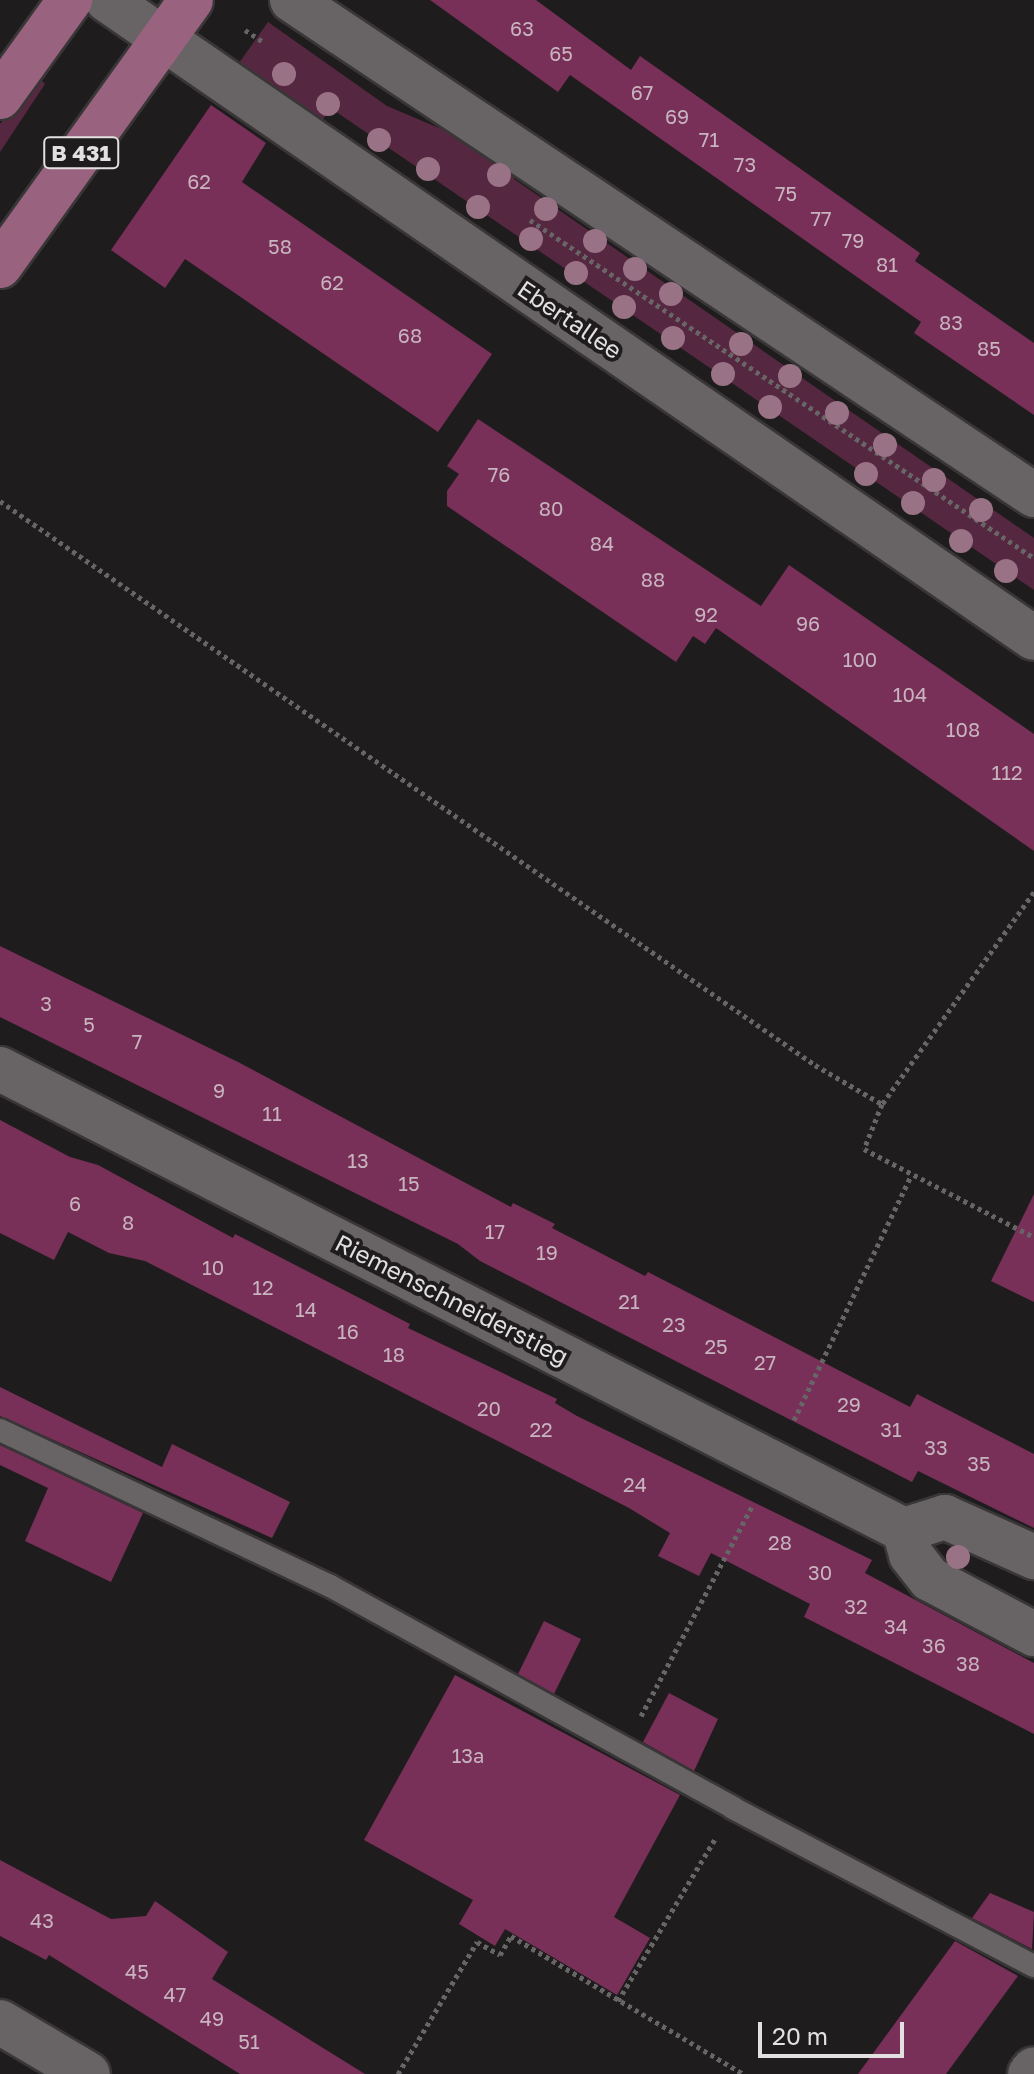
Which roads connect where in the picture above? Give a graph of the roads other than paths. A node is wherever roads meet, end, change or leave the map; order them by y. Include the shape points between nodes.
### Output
1 (70, 0) edge
2 (107, 0) edge
3 (191, 0) edge
4 (292, 0) edge
5 (162, 40) junction
6 (0, 97) edge
7 (0, 266) edge
8 (1034, 495) edge
9 (1034, 638) edge
10 (0, 1069) edge
11 (0, 1430) edge
12 (904, 1530) junction
13 (1034, 1557) edge
14 (1034, 1634) edge
15 (1034, 1966) edge
16 (0, 2022) edge
17 (88, 2074) edge

1 - 6 main road
2 - 5 main road, Ebertallee
3 - 5 main road, B 431
4 - 8 main road
5 - 7 main road, B 431
5 - 9 main road, Ebertallee
10 - 12 main road, Riemenschneiderstieg
11 - 15 lane via 330,1586
12 - 13 main road via 945,1517
12 - 14 main road via 911,1555 930,1579
16 - 17 main road

